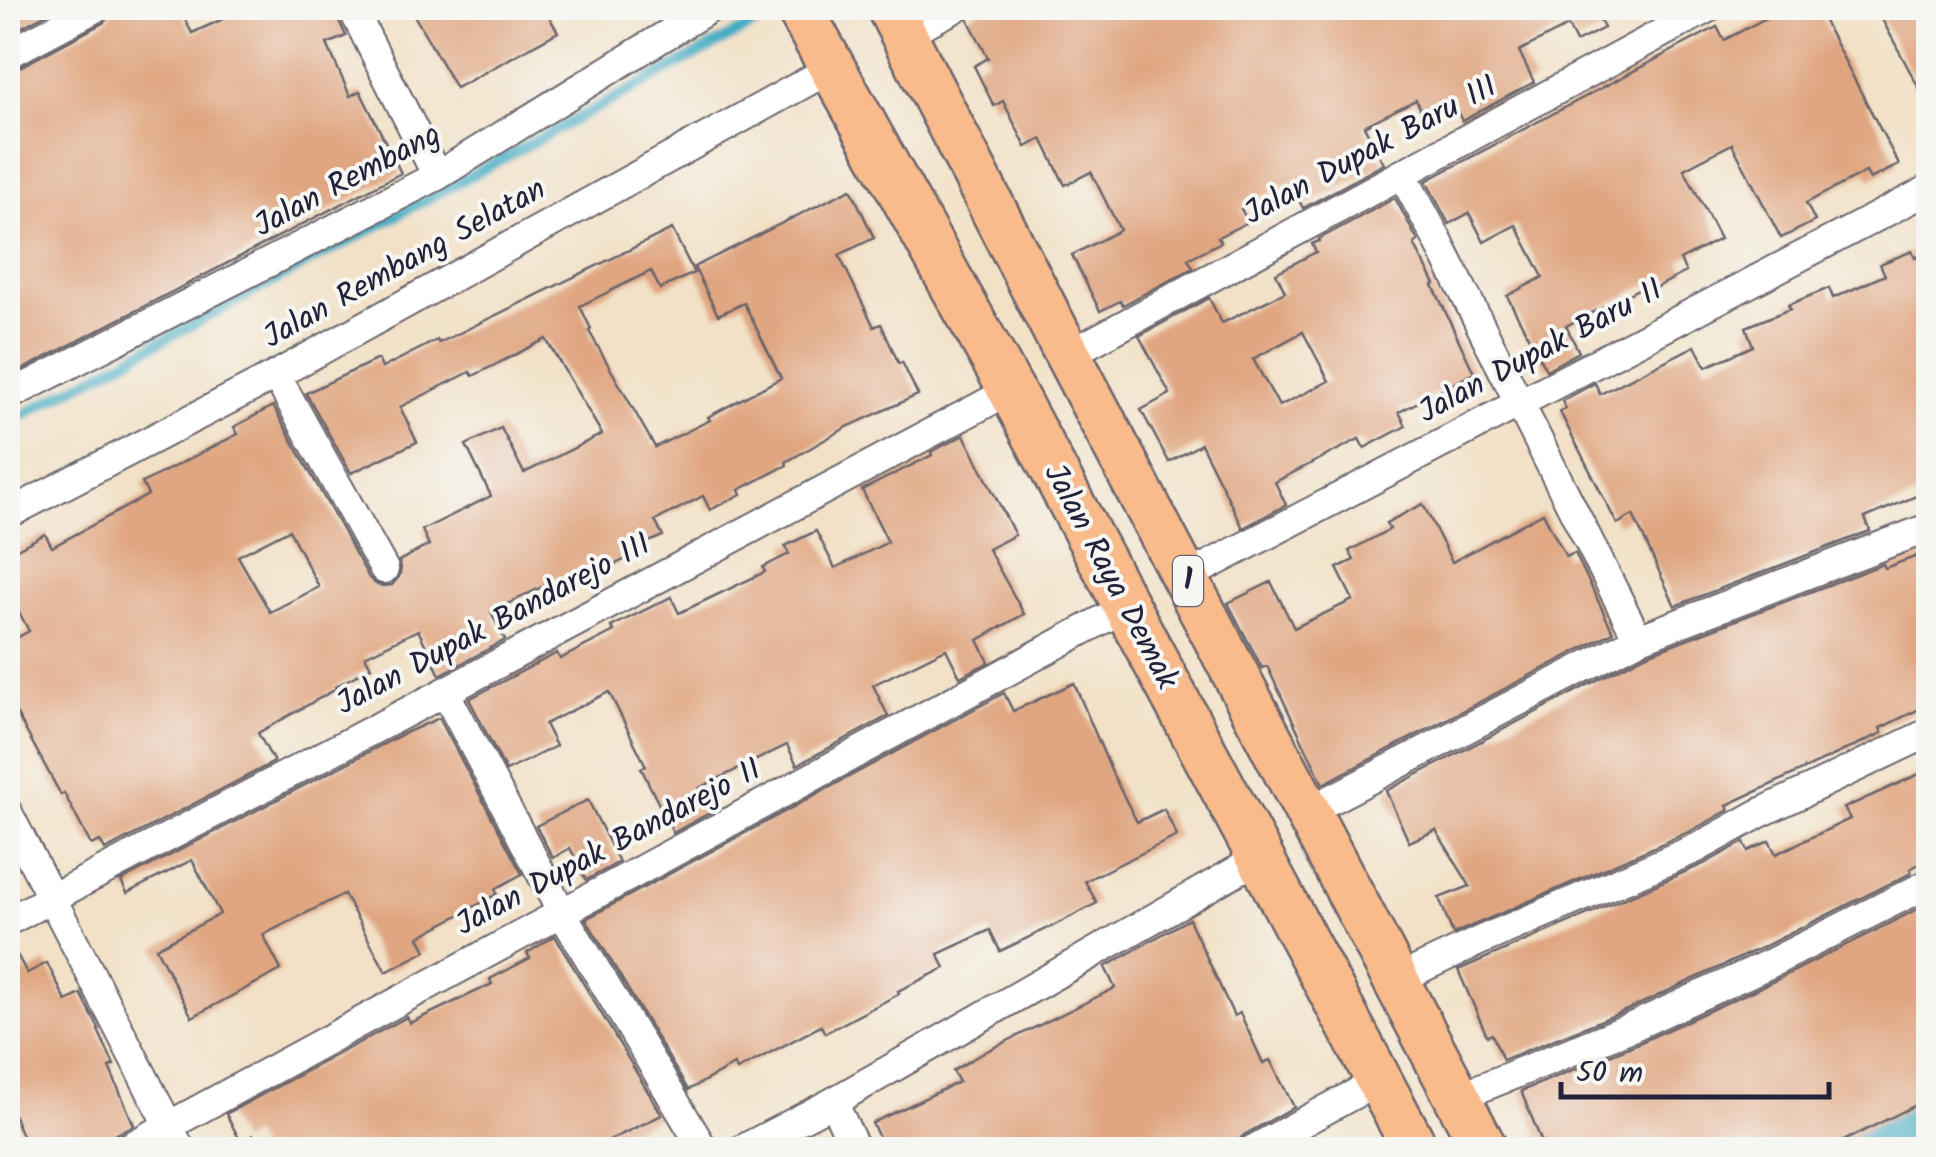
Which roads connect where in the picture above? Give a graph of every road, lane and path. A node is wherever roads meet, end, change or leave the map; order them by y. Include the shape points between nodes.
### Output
1 (94, 8) edge
2 (352, 8) edge
3 (710, 8) edge
4 (799, 8) edge
5 (954, 8) edge
6 (1708, 8) edge
7 (895, 18) edge
8 (8, 54) edge
9 (827, 58) junction
10 (1402, 174) junction
11 (436, 176) junction
12 (1928, 190) edge
13 (1068, 355) junction
14 (276, 375) junction
15 (1011, 390) junction
16 (8, 396) edge
17 (1519, 403) junction
18 (8, 514) edge
19 (1928, 528) edge
20 (384, 569) dead end
21 (1186, 578) junction
22 (1126, 607) junction
23 (1638, 639) junction
24 (445, 692) junction
25 (1928, 733) edge
26 (1308, 812) junction
27 (8, 813) edge
28 (1259, 858) junction
29 (1928, 884) edge
30 (50, 898) junction
31 (562, 913) junction
32 (8, 920) edge
33 (1396, 980) junction
34 (1380, 1080) junction
35 (1458, 1098) junction
36 (833, 1102) junction
37 (174, 1138) edge
38 (124, 1150) edge
39 (704, 1150) edge
40 (741, 1150) edge
41 (856, 1150) edge
42 (1252, 1150) edge
43 (1416, 1150) edge
44 (1485, 1150) edge

1 - 8 street
2 - 11 street
3 - 11 street, Jalan Rembang
4 - 9 highway, Jalan Raya Demak / 1
5 - 7 street
6 - 10 street, Jalan Dupak Baru III
7 - 13 highway, Jalan Raya Demak / 1
9 - 14 street, Jalan Rembang Selatan
9 - 15 highway, Jalan Raya Demak / 1
10 - 13 street, Jalan Dupak Baru III
10 - 17 street
11 - 16 street, Jalan Rembang
12 - 17 street, Jalan Dupak Baru II
13 - 21 highway, Jalan Raya Demak / 1
14 - 18 street, Jalan Rembang Selatan
14 - 20 street
15 - 22 highway, Jalan Raya Demak / 1
15 - 24 street, Jalan Dupak Bandarejo III
17 - 21 street, Jalan Dupak Baru II
17 - 23 street
19 - 23 street
21 - 26 highway, Jalan Raya Demak / 1
22 - 28 highway, Jalan Raya Demak / 1
22 - 31 street, Jalan Dupak Bandarejo II
23 - 26 street
24 - 30 street, Jalan Dupak Bandarejo III
24 - 31 street
25 - 33 street via 1697,848
26 - 33 highway, Jalan Raya Demak / 1
27 - 30 street
28 - 34 highway, Jalan Raya Demak / 1
28 - 36 street
29 - 35 street via 1634,1026
30 - 32 street, Jalan Dupak Bandarejo III
30 - 37 street
31 - 37 street, Jalan Dupak Bandarejo II
31 - 39 street
33 - 35 highway, Jalan Raya Demak / 1
34 - 42 street
34 - 43 highway, Jalan Raya Demak / 1
35 - 44 highway, Jalan Raya Demak / 1
36 - 40 street
36 - 41 street
37 - 38 street, Jalan Dupak Bandarejo II

